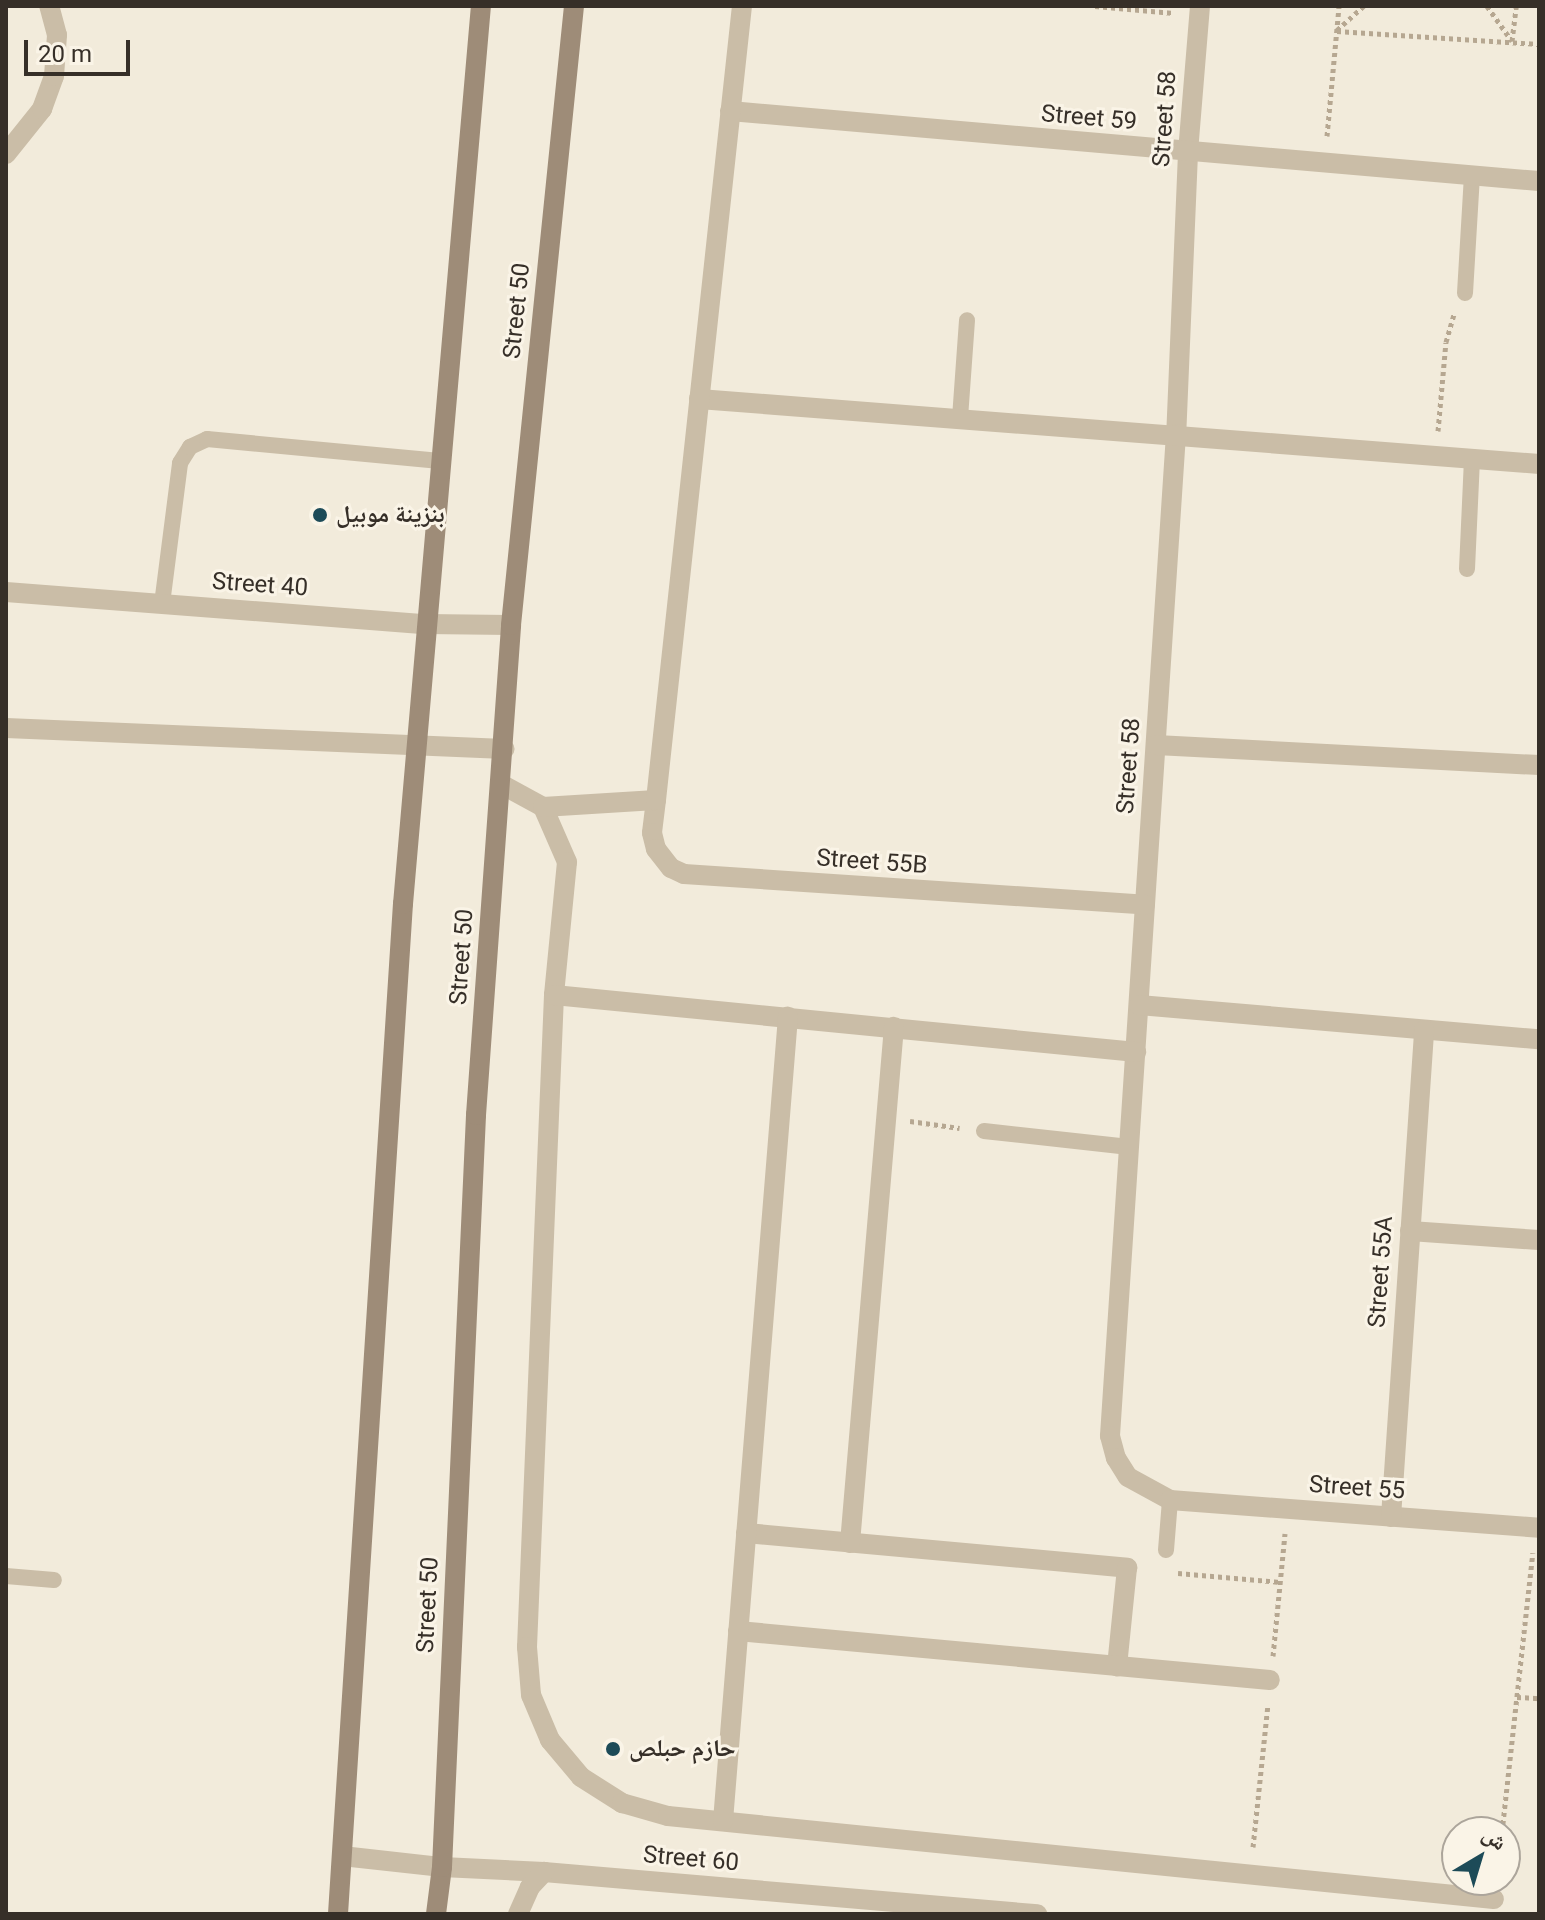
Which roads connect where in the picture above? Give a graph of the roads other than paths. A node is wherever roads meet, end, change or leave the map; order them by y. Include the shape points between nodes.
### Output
1 (49, 6) edge
2 (481, 6) edge
3 (574, 6) edge
4 (742, 6) edge
5 (1200, 11) edge
6 (730, 111) junction
7 (1188, 153) junction
8 (6, 154) edge
9 (1472, 176) junction
10 (1539, 181) edge
11 (1465, 293) road end
12 (967, 320) dead end
13 (699, 399) junction
14 (960, 418) junction
15 (1176, 434) junction
16 (1472, 459) junction
17 (440, 461) junction
18 (1539, 464) edge
19 (1467, 569) dead end
20 (6, 592) edge
21 (162, 604) junction
22 (425, 624) junction
23 (511, 625) junction
24 (6, 728) edge
25 (1156, 745) junction
26 (419, 746) junction
27 (505, 749) junction
28 (1539, 765) edge
29 (501, 784) junction
30 (656, 800) junction
31 (543, 807) junction
32 (1145, 905) junction
33 (554, 995) junction
34 (1139, 1005) junction
35 (788, 1017) junction
36 (894, 1027) junction
37 (1424, 1030) junction
38 (1539, 1039) edge
39 (1136, 1052) junction
40 (984, 1131) road end
41 (1129, 1147) junction
42 (1410, 1231) junction
43 (1539, 1240) edge
44 (1170, 1500) junction
45 (1391, 1517) junction
46 (1537, 1528) edge
47 (746, 1533) junction
48 (850, 1543) junction
49 (1166, 1550) dead end
50 (6, 1576) edge
51 (54, 1580) dead end
52 (738, 1631) junction
53 (1117, 1666) junction
54 (1270, 1680) dead end
55 (723, 1821) junction
56 (342, 1856) junction
57 (442, 1867) junction
58 (544, 1872) junction
59 (1494, 1899) dead end
60 (338, 1914) edge
61 (436, 1914) edge
62 (518, 1914) edge
63 (1037, 1914) edge

1 - 8 street via 57,35 54,76 42,109
2 - 17 street
3 - 23 street, Street 50
4 - 6 street, Street 55B
5 - 7 street, Street 58
6 - 7 street, Street 59
6 - 13 street, Street 55B
7 - 9 street, Street 59
7 - 15 street, Street 58
9 - 10 street, Street 59
9 - 11 lane
12 - 14 lane
13 - 14 street
13 - 30 street, Street 55B
14 - 15 street
15 - 16 street
15 - 25 street, Street 58
16 - 18 street
16 - 19 lane
17 - 21 lane via 207,439 190,447 180,463
17 - 22 street
20 - 21 street, Street 40
21 - 22 street, Street 40
22 - 23 street, Street 40
22 - 26 street
23 - 27 street, Street 50
24 - 26 street
25 - 28 street
25 - 32 street, Street 58
26 - 27 street
26 - 56 street via 403,904
27 - 29 street, Street 50
29 - 31 street
29 - 57 street, Street 50 via 476,1115
30 - 31 street
30 - 32 street, Street 55B via 656,849 671,868 684,874
31 - 33 street via 567,862
32 - 34 street, Street 58
33 - 35 street
33 - 55 street via 527,1647 531,1695 550,1740 581,1777 622,1803 668,1816
34 - 37 street
34 - 39 street, Street 58
35 - 36 street
35 - 47 street
36 - 39 street
36 - 48 street
37 - 38 street
37 - 42 street, Street 55A
39 - 41 street, Street 58
40 - 41 lane
41 - 44 street, Street 58 via 1110,1436 1128,1477
42 - 43 street
42 - 45 street, Street 55A
44 - 45 street, Street 55
44 - 49 lane
45 - 46 street, Street 55
47 - 48 street
47 - 52 street
48 - 53 street via 1127,1568
50 - 51 lane
52 - 53 street
52 - 55 street
53 - 54 street
55 - 59 street
56 - 57 street, Street 60
56 - 60 street
57 - 58 street, Street 60
57 - 61 street, Street 50
58 - 62 street via 530,1887
58 - 63 street, Street 60

